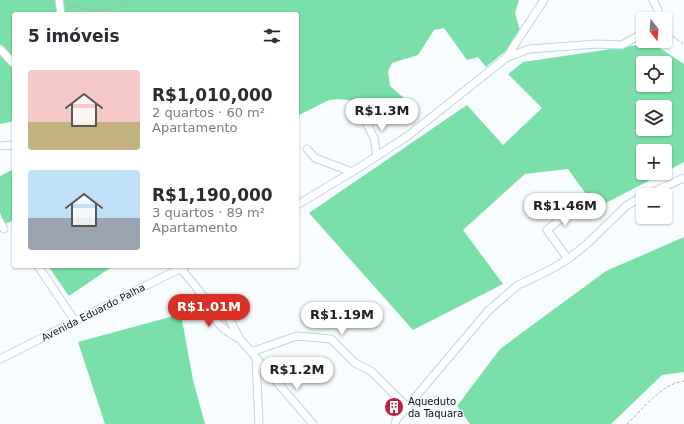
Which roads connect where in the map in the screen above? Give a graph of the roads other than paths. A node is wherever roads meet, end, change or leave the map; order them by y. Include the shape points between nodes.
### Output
1 (544, 0) edge
2 (653, 0) edge
3 (59, 2) edge
4 (61, 12) edge
5 (658, 12) edge
6 (636, 37) edge
7 (0, 49) edge
8 (506, 58) junction
9 (12, 62) edge
10 (364, 118) dead end
11 (12, 145) edge
12 (0, 146) edge
13 (307, 149) dead end
14 (377, 156) junction
15 (352, 172) junction
16 (684, 178) edge
17 (662, 188) edge
18 (636, 200) edge
19 (560, 203) dead end
20 (299, 204) edge
21 (0, 222) edge
22 (4, 229) dead end
23 (568, 259) junction
24 (39, 268) edge
25 (179, 268) edge
26 (182, 268) edge
27 (202, 295) junction
28 (75, 321) junction
29 (240, 339) junction
30 (251, 352) junction
31 (256, 358) junction
32 (0, 359) edge
33 (405, 410) junction
34 (394, 423) edge
35 (259, 424) edge
36 (313, 424) edge

1 - 8 street
2 - 5 street
3 - 4 street
6 - 8 street via 622,45 597,44 529,49
7 - 9 street
8 - 14 street
10 - 14 street via 374,138
11 - 12 street
13 - 15 street via 315,158
14 - 15 street
15 - 20 street
16 - 17 street
18 - 23 street via 626,206
19 - 23 street via 565,215 547,230
21 - 22 street
23 - 33 street via 518,286 488,311
24 - 28 street
25 - 28 street, Avenida Eduardo Palha
26 - 27 street
27 - 29 street via 227,315
27 - 29 street via 216,322
28 - 32 street, Avenida Eduardo Palha
29 - 30 street
30 - 31 street
30 - 33 street via 297,336 331,339 355,363 371,371
31 - 35 street
31 - 36 street
33 - 34 street

